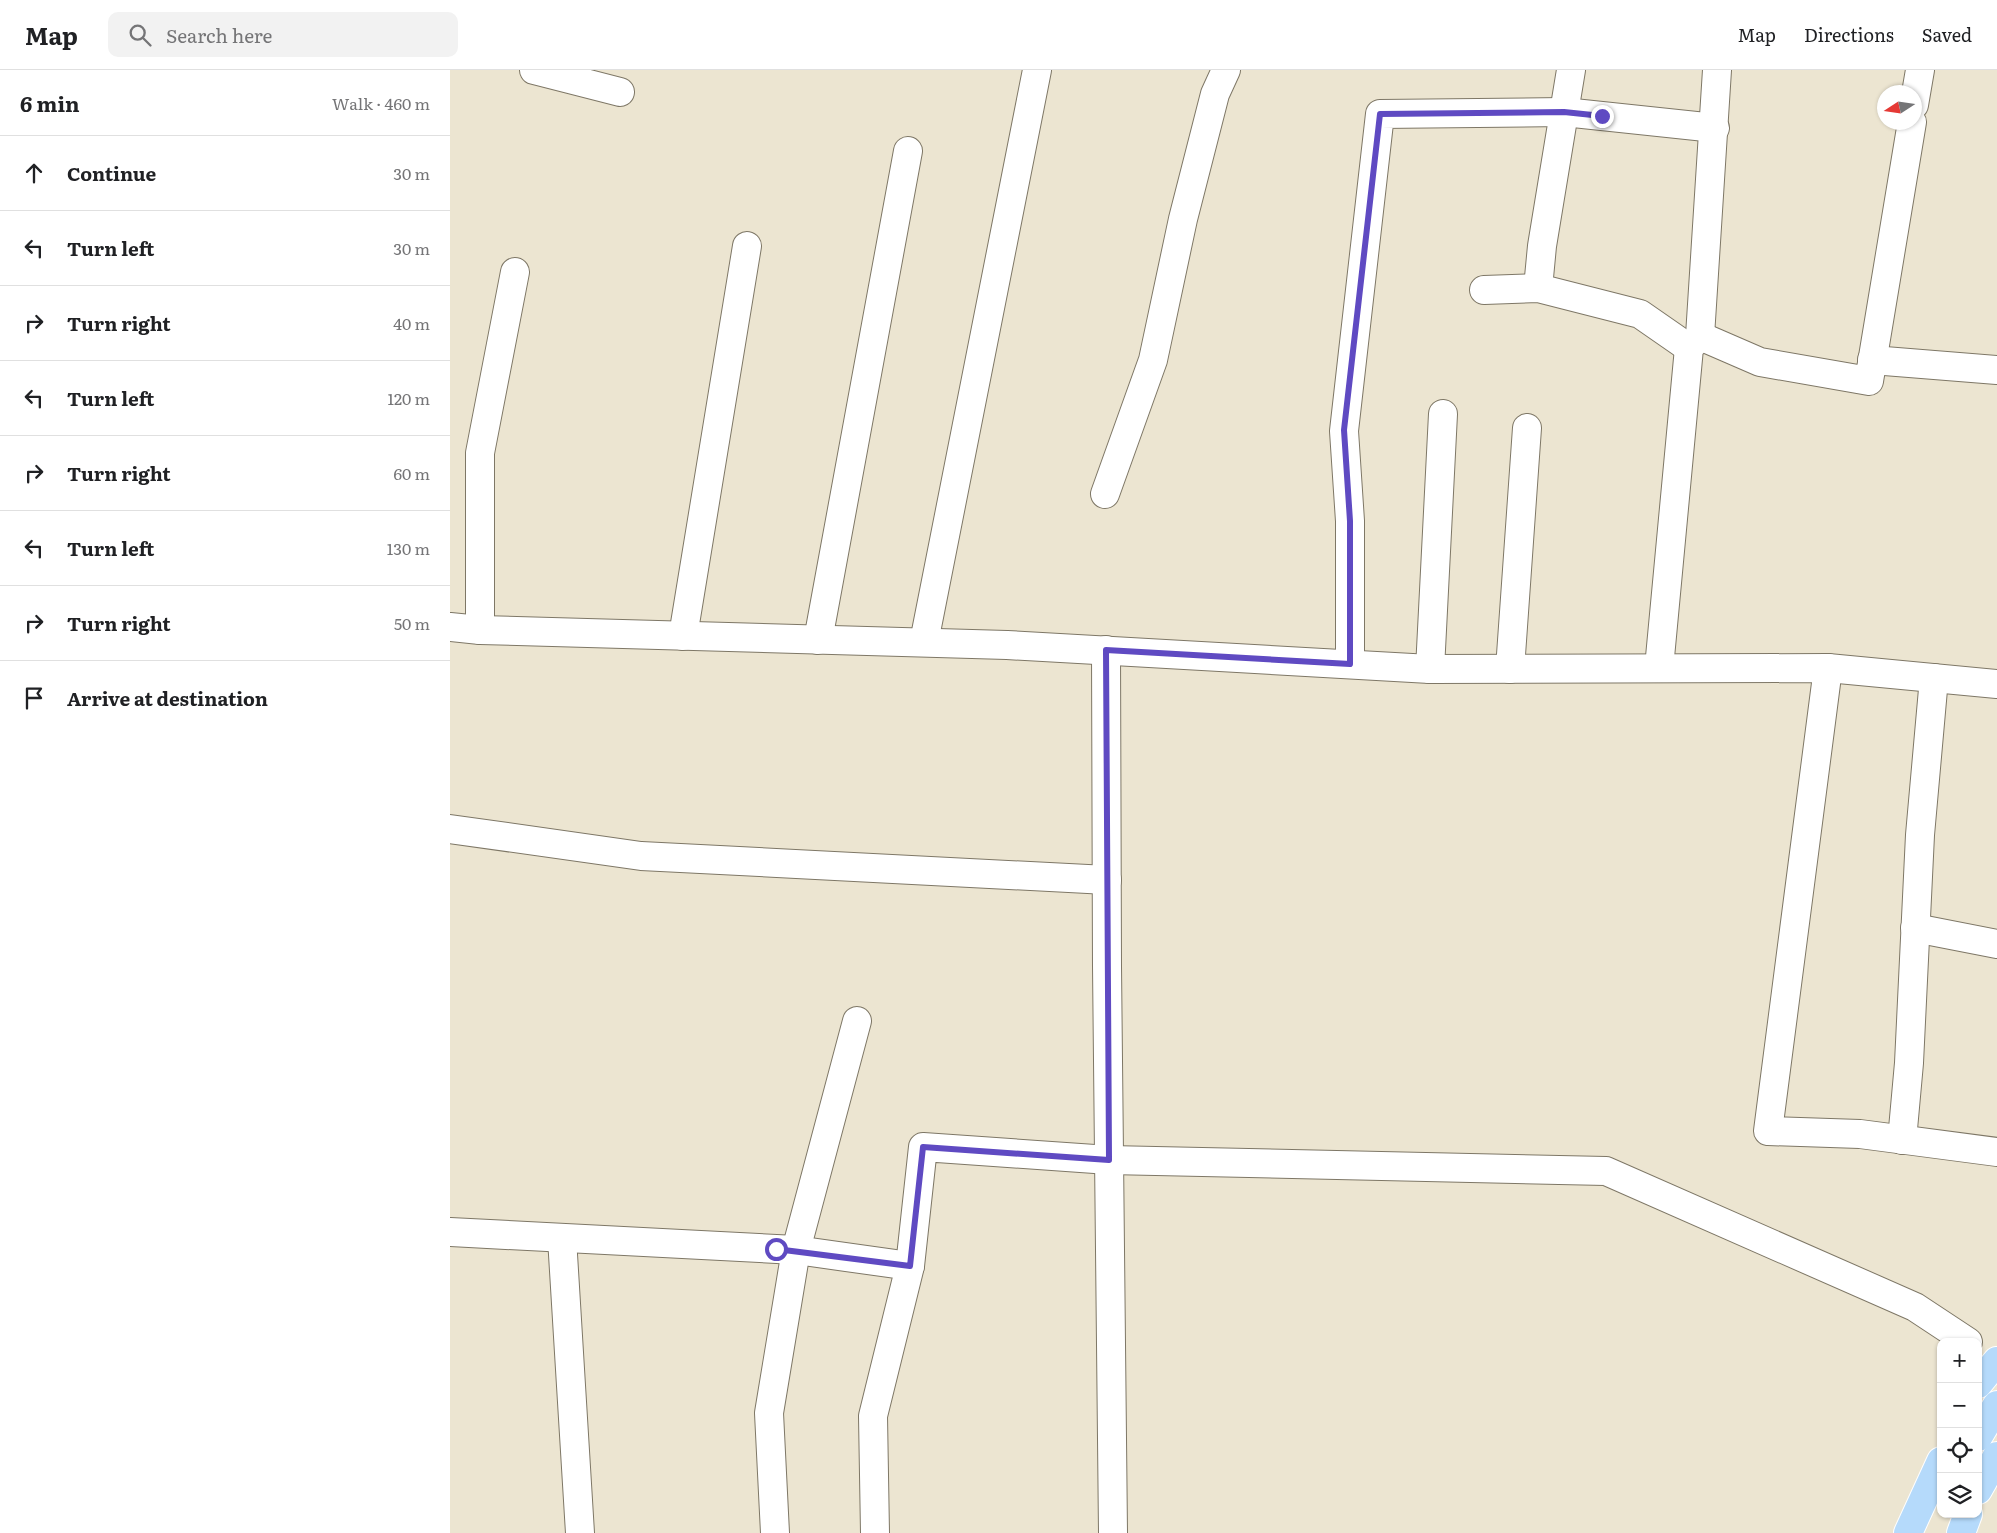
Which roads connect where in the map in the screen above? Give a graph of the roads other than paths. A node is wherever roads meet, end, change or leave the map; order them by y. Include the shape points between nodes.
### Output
1 (534, 70) edge
2 (1037, 70) edge
3 (1226, 70) edge
4 (1571, 70) edge
5 (1717, 70) edge
6 (1920, 70) edge
7 (1917, 85) edge
8 (620, 92) dead end
9 (1564, 112) junction
10 (1715, 128) junction
11 (1911, 130) edge
12 (908, 152) dead end
13 (747, 246) dead end
14 (514, 272) dead end
15 (1538, 288) junction
16 (1484, 290) dead end
17 (1695, 342) junction
18 (1872, 360) junction
19 (1997, 370) edge
20 (1442, 414) dead end
21 (1527, 428) dead end
22 (1105, 494) dead end
23 (450, 627) edge
24 (480, 630) junction
25 (682, 636) junction
26 (818, 640) junction
27 (924, 642) junction
28 (1106, 650) junction
29 (1350, 664) junction
30 (1659, 668) junction
31 (1828, 668) junction
32 (1430, 669) junction
33 (1510, 669) junction
34 (1934, 678) junction
35 (1997, 684) edge
36 (450, 829) edge
37 (1107, 880) junction
38 (1915, 928) junction
39 (1997, 944) edge
40 (857, 1021) dead end
41 (1902, 1140) junction
42 (1997, 1152) edge
43 (1109, 1160) junction
44 (450, 1232) edge
45 (562, 1238) junction
46 (796, 1250) junction
47 (910, 1266) junction
48 (1962, 1338) edge
49 (1982, 1351) edge
50 (1997, 1361) edge
51 (1979, 1383) edge
52 (1997, 1405) edge
53 (1982, 1430) edge
54 (1997, 1456) edge
55 (1937, 1470) edge
56 (1997, 1470) edge
57 (1982, 1484) edge
58 (1982, 1487) edge
59 (1937, 1514) edge
60 (1966, 1518) edge
61 (580, 1533) edge
62 (775, 1533) edge
63 (875, 1533) edge
64 (1113, 1533) edge
65 (1908, 1533) edge
66 (1928, 1533) edge
67 (1960, 1533) edge

1 - 8 street
2 - 27 street
3 - 22 street via 1215,94 1183,219 1154,360
4 - 9 street
5 - 10 street
6 - 7 street
9 - 10 street
9 - 15 street
9 - 29 street via 1380,114 1344,430 1350,521
10 - 17 street
11 - 18 street
12 - 26 street
13 - 25 street
14 - 24 street via 480,453
15 - 16 street
15 - 17 street via 1640,314
17 - 18 street via 1760,362 1869,381
17 - 30 street
18 - 19 street
20 - 32 street
21 - 33 street
23 - 24 street
24 - 25 street
25 - 26 street
26 - 27 street
27 - 28 street
28 - 29 street
28 - 37 street
29 - 32 street
30 - 31 street
30 - 33 street
31 - 34 street
31 - 41 street via 1768,1130 1860,1134
32 - 33 street
34 - 35 street
34 - 38 street
36 - 37 street via 641,856
37 - 43 street
38 - 39 street
38 - 41 street
40 - 46 street
41 - 42 street
43 - 47 street via 923,1147
43 - 48 street via 1606,1171 1915,1307
43 - 64 street
44 - 45 street
45 - 46 street
45 - 61 street
46 - 47 street
46 - 62 street via 769,1414
47 - 63 street via 873,1416
49 - 50 street
50 - 51 main road
52 - 53 main road
54 - 57 main road
55 - 65 main road
56 - 58 main road
59 - 66 main road
60 - 67 main road

